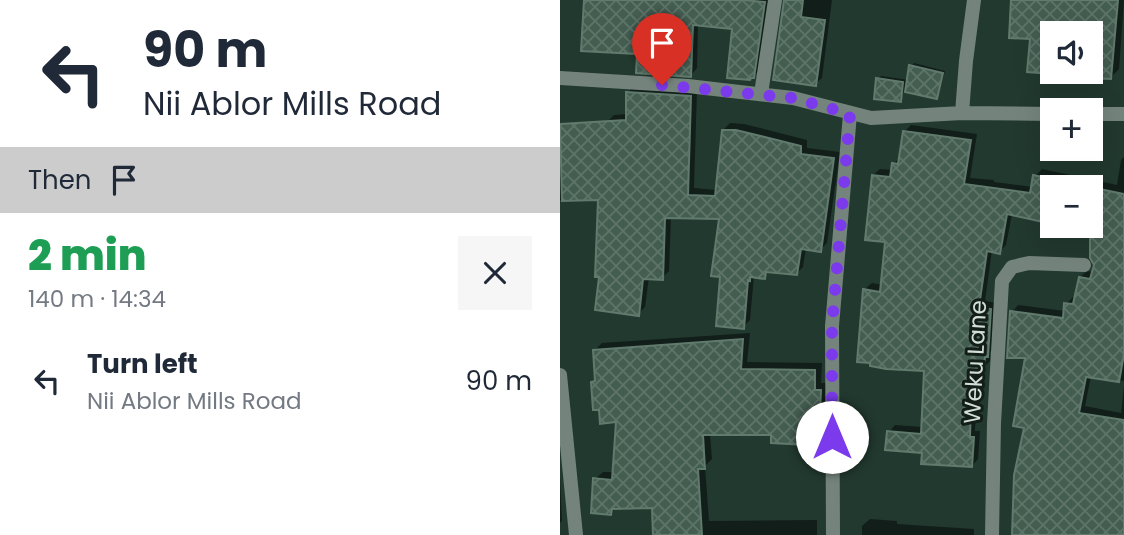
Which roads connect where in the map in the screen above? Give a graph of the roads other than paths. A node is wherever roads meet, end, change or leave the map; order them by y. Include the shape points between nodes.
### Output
1 (775, 0) edge
2 (974, 0) edge
3 (560, 78) edge
4 (761, 94) junction
5 (962, 113) junction
6 (850, 114) junction
7 (1040, 114) edge
8 (1103, 114) edge
9 (1124, 114) edge
10 (1084, 265) dead end
11 (560, 375) edge
12 (563, 436) edge
13 (576, 535) edge
14 (833, 535) edge
15 (992, 535) edge

1 - 4 street
2 - 5 street
3 - 4 street
4 - 6 street
5 - 6 street via 871,118
5 - 7 street
6 - 14 street via 832,326
8 - 9 street
10 - 15 street, Weku Lane via 1029,263 1012,267 1002,281
11 - 12 street
12 - 13 street

